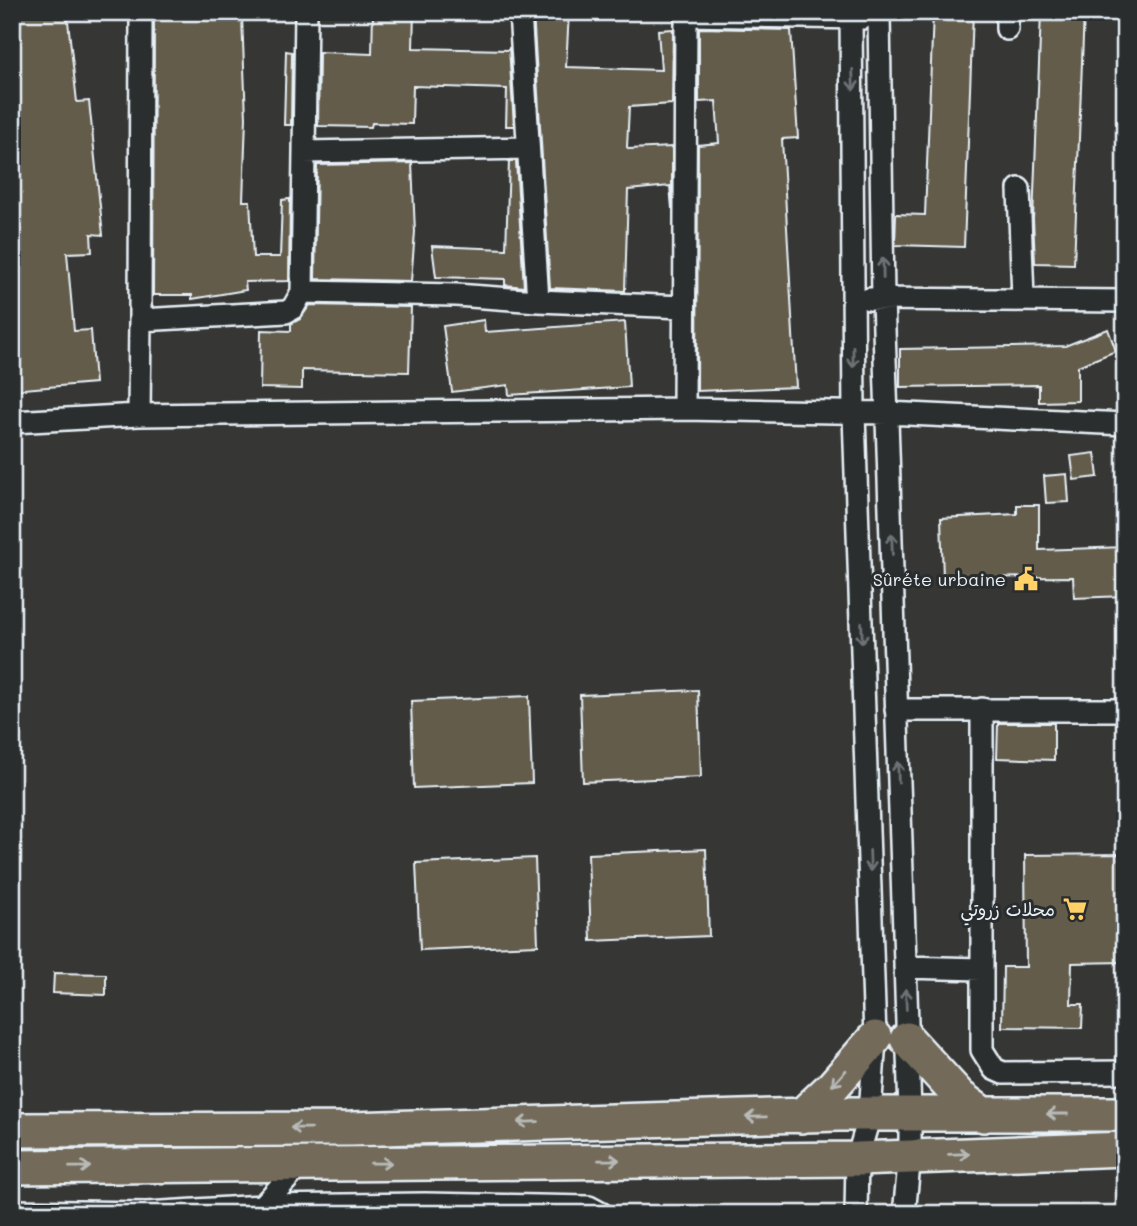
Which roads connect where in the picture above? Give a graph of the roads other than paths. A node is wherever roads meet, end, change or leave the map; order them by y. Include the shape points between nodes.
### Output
1 (141, 12) edge
2 (306, 12) edge
3 (520, 12) edge
4 (686, 14) edge
5 (851, 15) edge
6 (878, 15) edge
7 (527, 148) junction
8 (304, 152) junction
9 (1019, 189) dead end
10 (302, 292) junction
11 (853, 299) junction
12 (883, 299) junction
13 (1023, 299) junction
14 (1125, 301) edge
15 (538, 302) junction
16 (684, 307) junction
17 (140, 320) junction
18 (684, 409) junction
19 (887, 413) junction
20 (853, 414) junction
21 (139, 415) junction
22 (12, 422) edge
23 (1125, 424) edge
24 (982, 709) junction
25 (896, 710) junction
26 (1125, 710) edge
27 (905, 967) junction
28 (980, 968) junction
29 (874, 1038) junction
30 (907, 1039) junction
31 (1125, 1072) edge
32 (910, 1113) junction
33 (1125, 1114) edge
34 (870, 1115) junction
35 (984, 1115) junction
36 (801, 1116) junction
37 (12, 1130) edge
38 (1125, 1149) edge
39 (910, 1155) junction
40 (857, 1158) junction
41 (423, 1162) junction
42 (300, 1165) junction
43 (12, 1167) edge
44 (425, 1209) edge
45 (259, 1210) edge
46 (12, 1211) edge
47 (146, 1213) edge
48 (602, 1214) edge
49 (856, 1214) edge
50 (904, 1214) edge

1 - 17 street
2 - 8 street
3 - 7 street
4 - 5 street
4 - 16 street
5 - 6 street
5 -> 11 street
12 -> 6 street
7 - 8 street
7 - 15 street
8 - 10 street
9 - 13 street
10 - 15 street via 456,295
10 - 17 street via 286,312
11 - 12 street
11 -> 20 street
12 - 13 street
12 - 19 street
13 - 14 street
15 - 16 street
16 - 18 street
17 - 21 street
18 - 20 street
18 - 21 street
19 - 20 street
19 - 23 street
25 -> 19 street
20 -> 29 street
21 - 22 street
24 - 25 street
24 - 26 street
24 - 28 street
27 -> 25 street
27 - 28 street
30 -> 27 street
28 - 31 street via 982,1051 993,1069 1003,1073
29 - 34 street
29 -> 36 main road
30 - 32 street
30 - 35 main road via 960,1097
32 - 34 main road
32 - 35 main road
32 - 39 street
33 -> 35 main road
34 - 36 main road
34 - 40 street
36 -> 37 main road via 351,1129
39 -> 38 main road
39 - 40 main road
39 - 50 street
41 -> 40 main road
40 - 49 street
42 -> 41 main road
41 - 44 street
43 -> 42 main road
42 - 45 street
44 - 45 street
44 - 48 street via 589,1207
45 - 47 street
46 - 47 street

